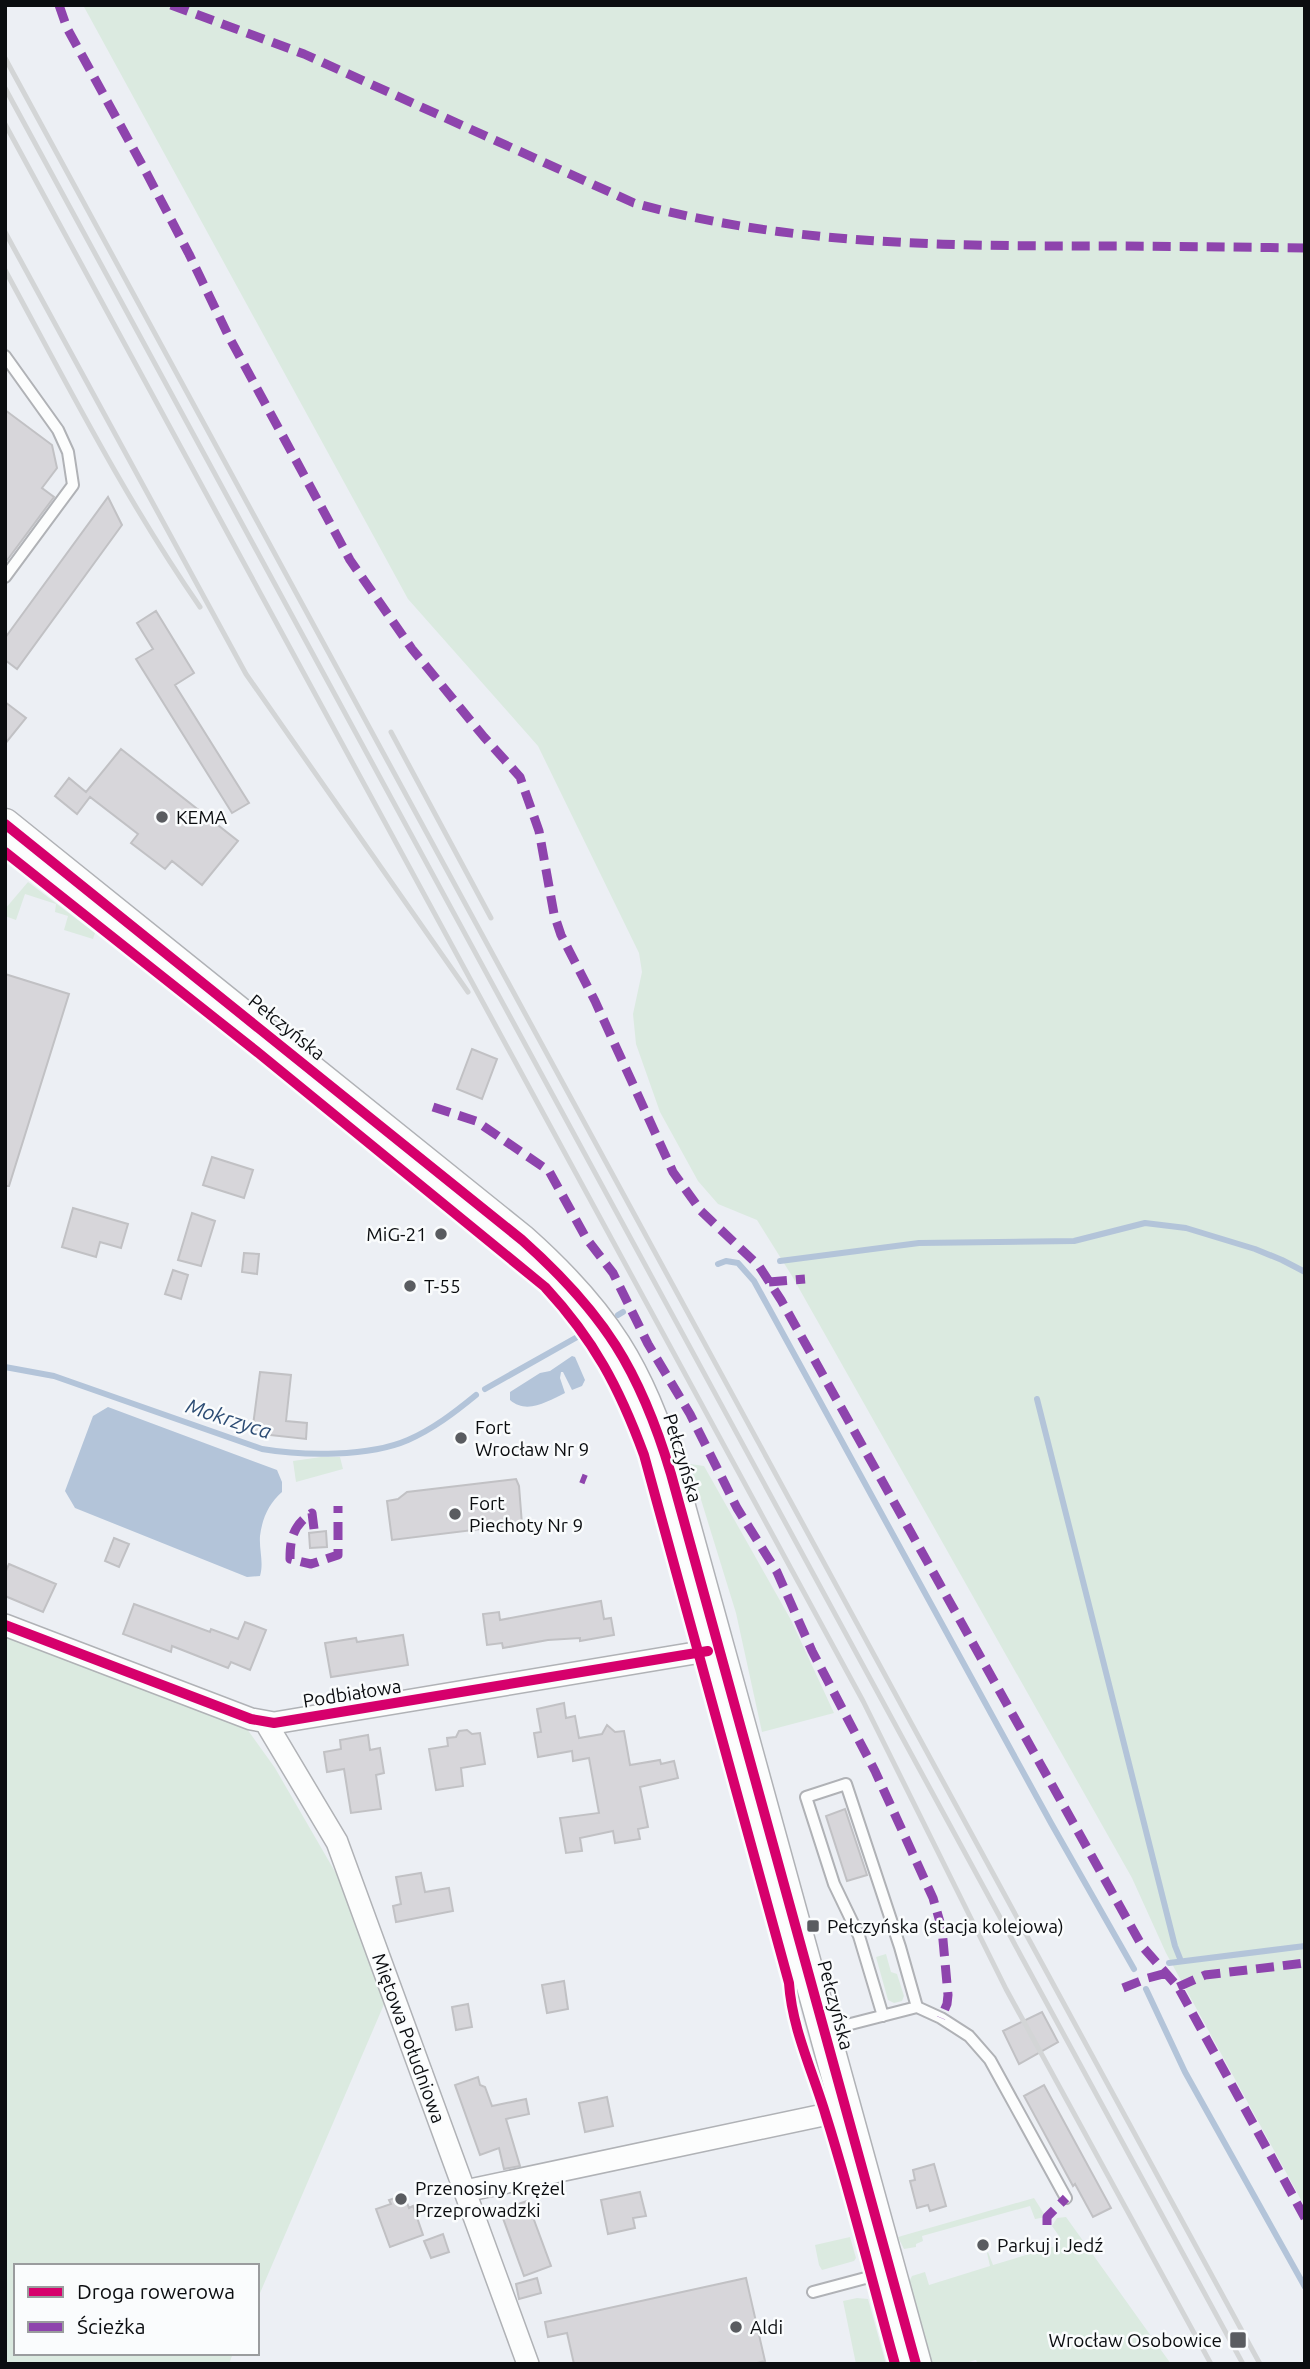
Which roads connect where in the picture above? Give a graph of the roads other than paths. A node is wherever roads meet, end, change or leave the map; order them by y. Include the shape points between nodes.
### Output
1 (5, 356) edge
2 (5, 577) edge
3 (7, 828) edge
4 (5, 1625) edge
5 (719, 1648) junction
6 (266, 1723) junction
7 (917, 2007) junction
8 (883, 2016) junction
9 (825, 2031) junction
10 (847, 2110) junction
11 (465, 2191) junction
12 (1066, 2198) dead end
13 (891, 2271) junction
14 (813, 2292) dead end
15 (528, 2364) edge
16 (916, 2364) edge

1 - 2 lane via 58,430 68,452 73,485
3 - 5 main road, Pełczyńska via 467,1195 550,1265 585,1302 616,1344 651,1413
4 - 6 street, Podbiałowa
5 - 6 street, Podbiałowa
5 - 9 main road, Pełczyńska
6 - 11 street, Miętowa Południowa via 337,1842
7 - 8 lane
7 - 8 lane via 846,1784 806,1797 834,1884 859,1936
7 - 12 lane via 953,2025 982,2048
8 - 9 lane
9 - 10 main road, Pełczyńska
10 - 11 street
10 - 13 main road, Pełczyńska
11 - 15 street, Miętowa Południowa
13 - 14 lane
13 - 16 main road, Pełczyńska

